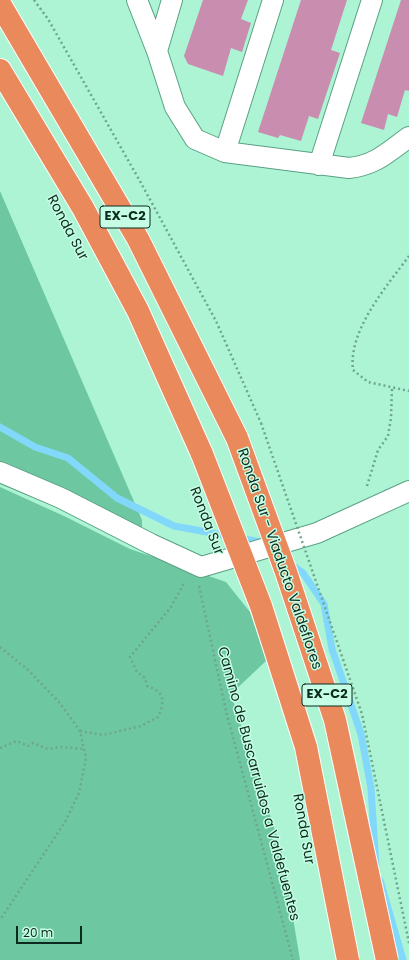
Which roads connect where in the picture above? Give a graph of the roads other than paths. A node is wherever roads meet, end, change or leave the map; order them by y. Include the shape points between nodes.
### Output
1 (137, 0) edge
2 (172, 0) edge
3 (273, 0) edge
4 (372, 0) edge
5 (0, 4) edge
6 (157, 51) junction
7 (0, 70) edge
8 (409, 137) edge
9 (225, 152) junction
10 (319, 165) junction
11 (0, 472) edge
12 (409, 491) edge
13 (348, 960) edge
14 (387, 960) edge

1 - 6 street
2 - 6 street
3 - 9 street
4 - 10 street
5 - 14 highway, Ronda Sur - Viaducto Valdeflores / EX-C2, bridge via 138,239 237,438 286,572 335,720
6 - 9 street via 175,107 195,139
7 - 13 highway, Ronda Sur / EX-C2, bridge via 83,208 138,311 202,454 261,606 306,747
8 - 10 street via 364,166 349,168
9 - 10 street
11 - 12 street via 61,498 199,571 317,533

